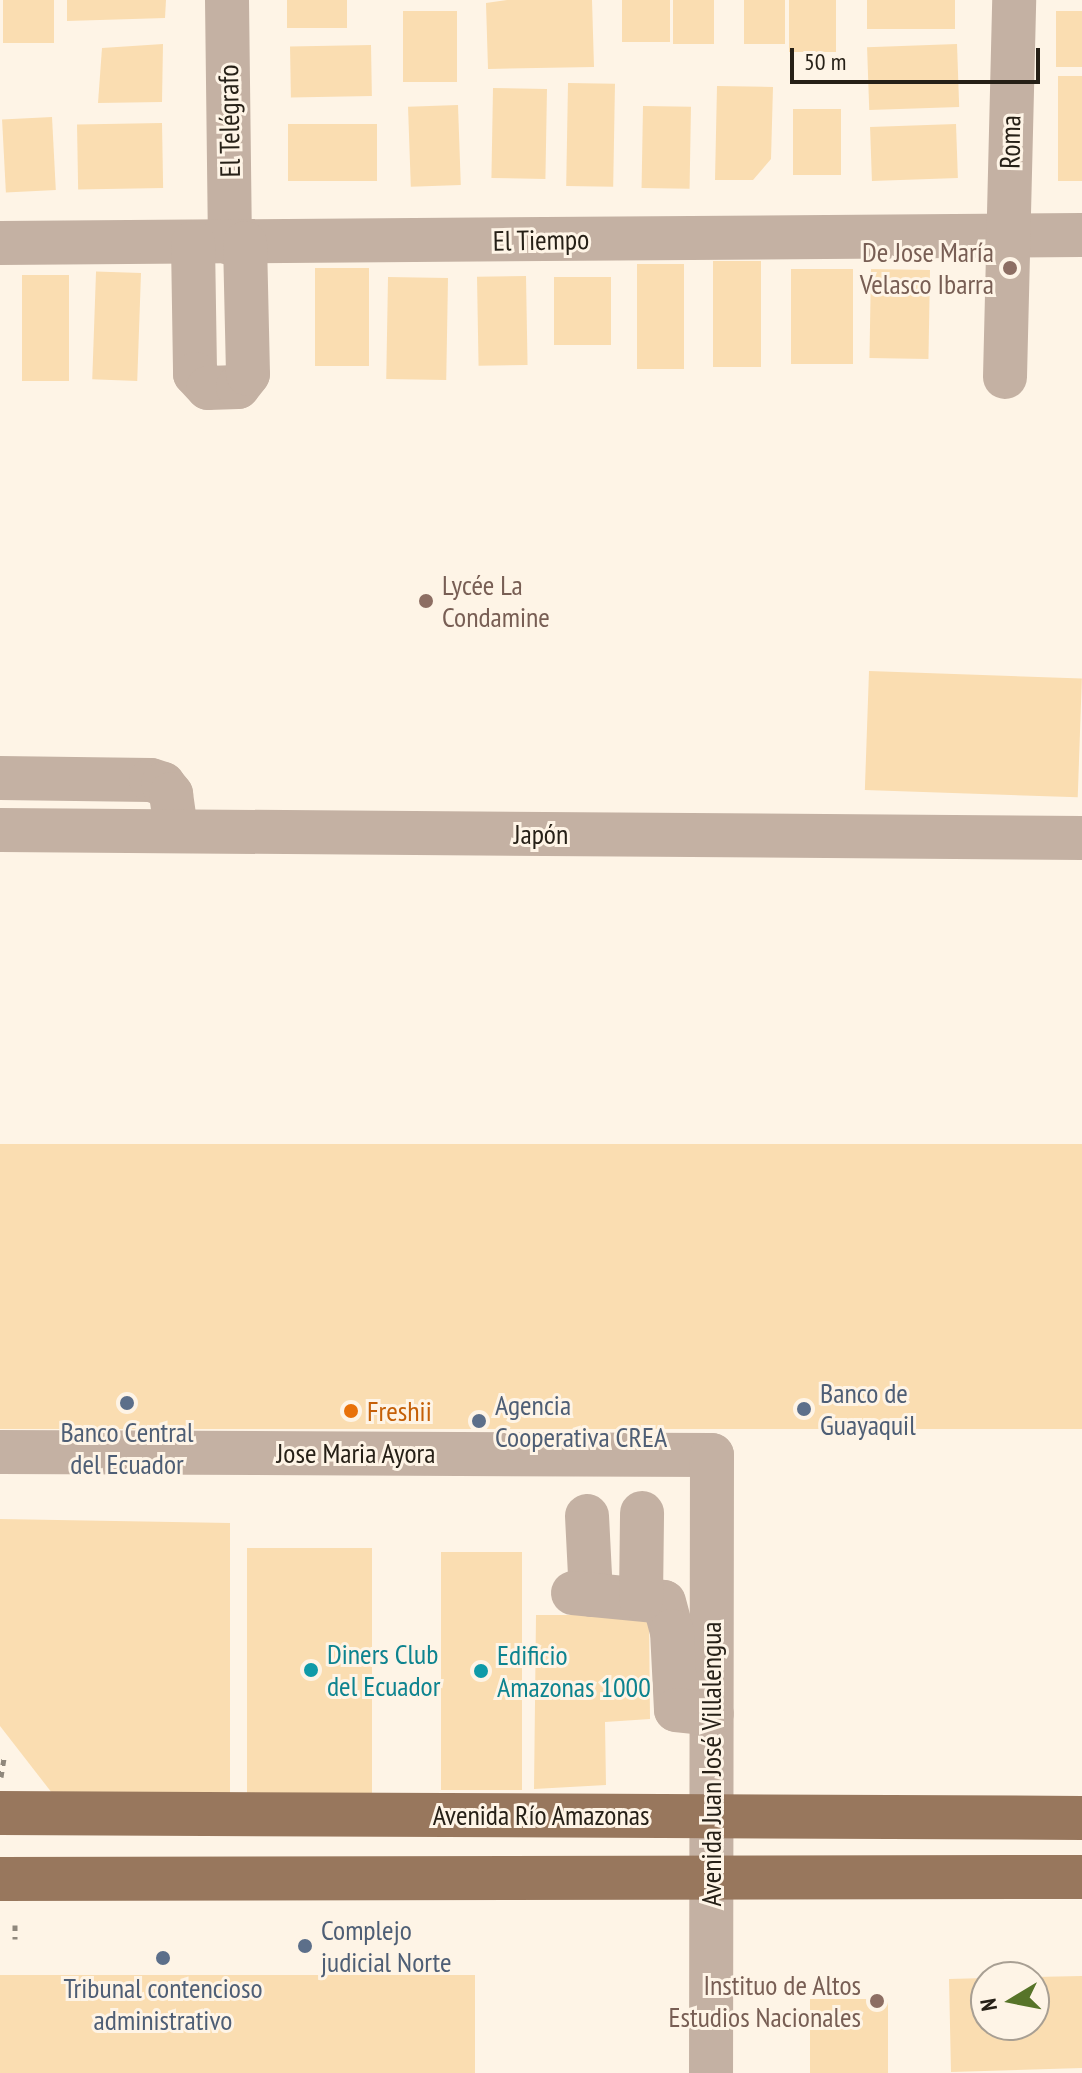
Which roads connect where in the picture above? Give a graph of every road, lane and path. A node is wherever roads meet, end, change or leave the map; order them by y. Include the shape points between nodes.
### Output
1 (227, 0) edge
2 (1014, 0) edge
3 (1008, 235) junction
4 (1082, 235) edge
5 (0, 243) edge
6 (222, 243) junction
7 (1005, 377) dead end
8 (0, 778) edge
9 (94, 778) junction
10 (0, 830) edge
11 (93, 830) junction
12 (176, 831) junction
13 (1082, 838) edge
14 (0, 1452) edge
15 (712, 1455) joint
16 (642, 1513) dead end
17 (587, 1516) dead end
18 (641, 1599) junction
19 (712, 1714) junction
20 (4, 1757) dead end
21 (1, 1781) edge
22 (0, 1813) edge
23 (711, 1817) junction
24 (1082, 1818) edge
25 (711, 1877) junction
26 (1082, 1877) edge
27 (0, 1879) edge
28 (15, 1925) dead end
29 (15, 1939) dead end
30 (711, 2073) edge

1 - 6 street, El Telégrafo
2 - 3 street, Roma
3 - 4 street, El Tiempo
3 - 6 street, El Tiempo
3 - 7 street, Roma
5 - 6 street, El Tiempo
8 - 9 street
9 - 11 street
9 - 12 street via 163,784 173,803
10 - 11 street, Japón
11 - 12 street, Japón
12 - 13 street, Japón
14 - 15 street, Jose Maria Ayora
15 - 19 street, Avenida Juan José Villalengua
16 - 18 street
17 - 18 street via 582,1594
18 - 19 street via 667,1606 676,1710
19 - 23 street, Avenida Juan José Villalengua
20 - 21 path
22 - 23 main road, Avenida Río Amazonas
23 - 24 main road, Avenida Río Amazonas
23 - 25 street, Avenida Juan José Villalengua
25 - 26 main road
25 - 27 main road
25 - 30 street, Avenida Juan José Villalengua
28 - 29 path

